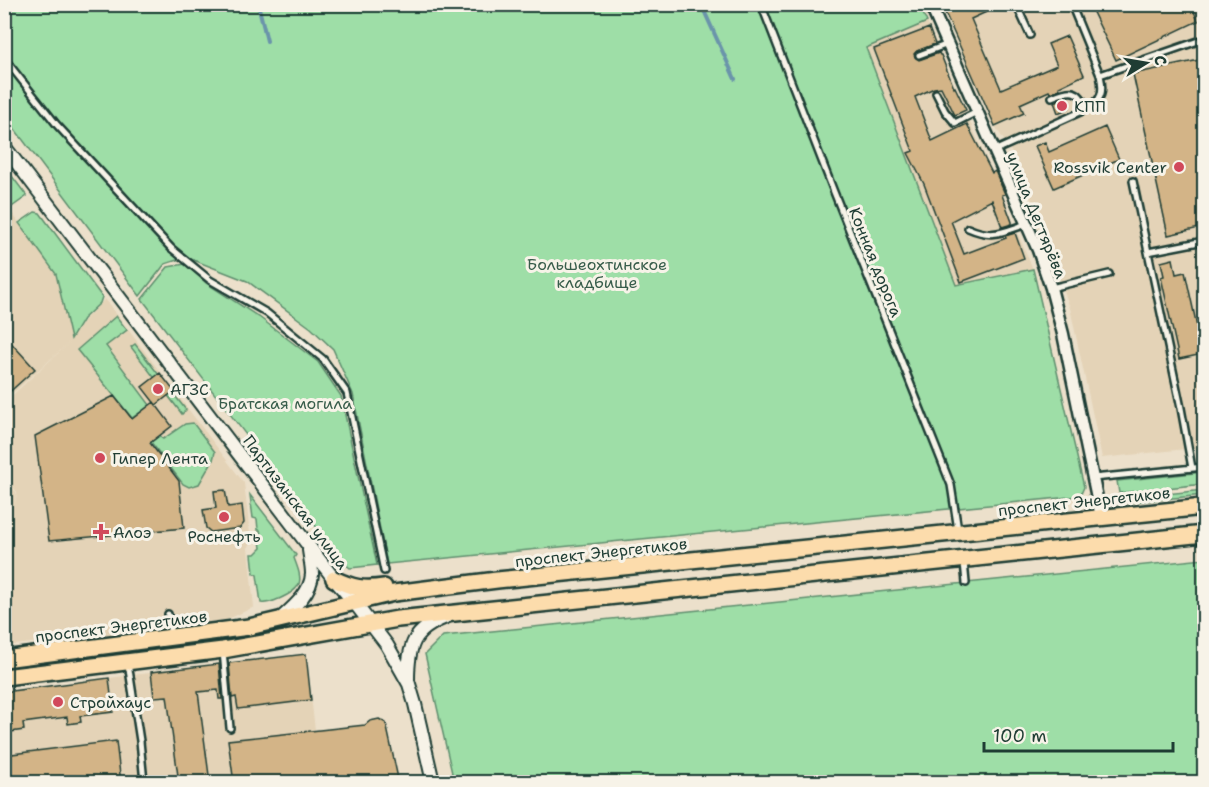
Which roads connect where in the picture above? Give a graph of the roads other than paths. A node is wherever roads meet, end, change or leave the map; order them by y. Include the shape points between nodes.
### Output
1 (761, 4) edge
2 (930, 4) edge
3 (1016, 4) edge
4 (1071, 4) edge
5 (1029, 35) dead end
6 (1204, 39) edge
7 (948, 44) junction
8 (919, 55) dead end
9 (4, 58) edge
10 (1100, 75) junction
11 (936, 93) dead end
12 (1052, 97) dead end
13 (1087, 109) junction
14 (977, 112) junction
15 (4, 146) edge
16 (994, 151) junction
17 (1133, 181) dead end
18 (1027, 224) junction
19 (968, 228) dead end
20 (1204, 241) edge
21 (1148, 252) junction
22 (1109, 274) dead end
23 (1051, 288) junction
24 (1204, 466) edge
25 (1191, 468) junction
26 (1093, 478) junction
27 (1204, 507) edge
28 (1101, 517) junction
29 (958, 532) junction
30 (1204, 534) edge
31 (308, 545) junction
32 (964, 560) junction
33 (384, 571) dead end
34 (334, 579) junction
35 (966, 583) dead end
36 (440, 587) junction
37 (354, 602) junction
38 (168, 614) dead end
39 (453, 614) junction
40 (277, 622) junction
41 (371, 624) junction
42 (171, 638) junction
43 (223, 650) junction
44 (4, 659) edge
45 (128, 662) junction
46 (4, 677) edge
47 (409, 684) junction
48 (230, 728) dead end
49 (144, 783) edge
50 (433, 783) edge

1 - 29 lane, Конная дорога via 951,485
2 - 7 street, улица Дегтярёва
3 - 5 lane
4 - 10 lane
6 - 10 lane
7 - 8 lane
7 - 14 street, улица Дегтярёва
9 - 33 lane via 57,125 171,248 210,280 267,313 323,359 347,393
10 - 13 lane via 1100,99
11 - 14 lane via 956,123
12 - 13 lane via 1075,92
13 - 16 lane
14 - 16 street, улица Дегтярёва
15 - 31 street, Партизанская улица
16 - 18 street, улица Дегтярёва
17 - 21 lane
18 - 19 lane via 993,235
18 - 23 street, улица Дегтярёва
20 - 21 lane
21 - 25 lane
22 - 23 lane
23 - 26 street, улица Дегтярёва
24 - 25 lane
25 - 26 lane
26 - 28 street, улица Дегтярёва
27 - 28 main road, проспект Энергетиков
28 - 29 main road, проспект Энергетиков
29 - 36 main road, проспект Энергетиков
30 - 32 main road
31 - 34 street, Партизанская улица
31 - 40 street via 310,585
32 - 35 lane
32 - 39 main road
34 - 36 main road via 367,589 425,582
34 - 37 street, Партизанская улица
36 - 37 main road, проспект Энергетиков
37 - 40 main road, проспект Энергетиков
37 - 41 street, Партизанская улица
38 - 42 lane
39 - 41 main road
39 - 47 street via 423,628 414,638 408,665
40 - 42 main road, проспект Энергетиков
41 - 43 main road
41 - 47 street, Партизанская улица
42 - 44 main road, проспект Энергетиков
43 - 45 main road
43 - 48 lane
45 - 46 main road
45 - 49 lane
47 - 50 street, Партизанская улица

